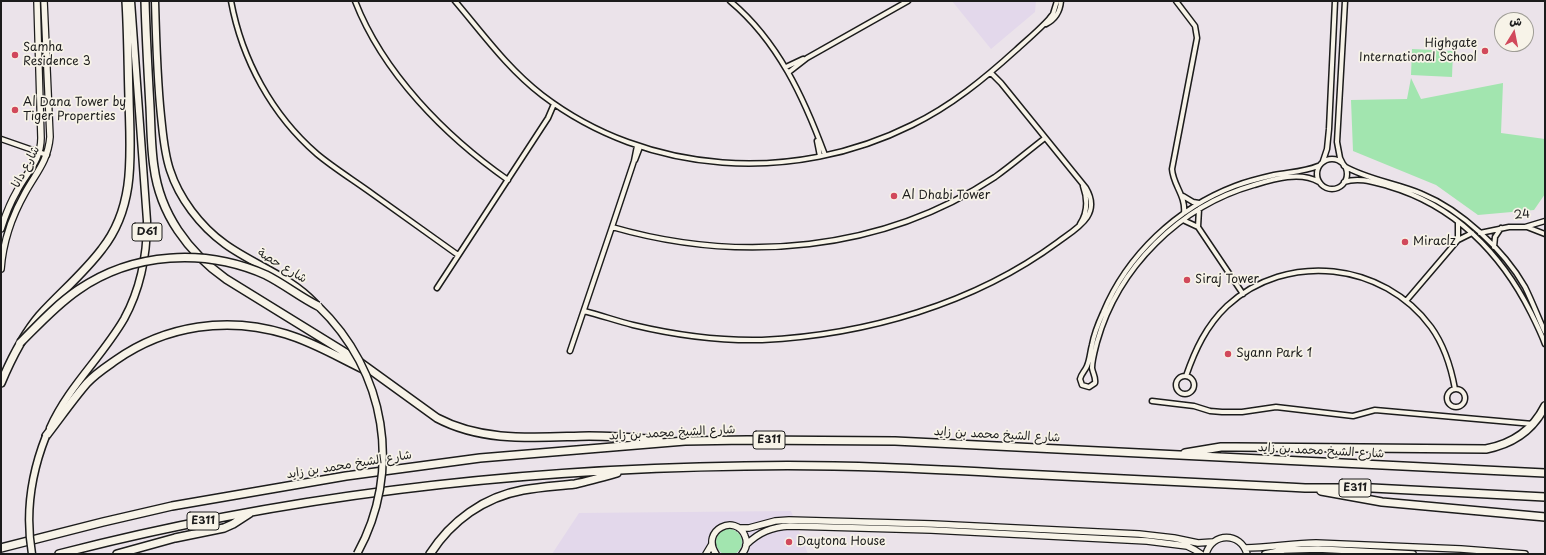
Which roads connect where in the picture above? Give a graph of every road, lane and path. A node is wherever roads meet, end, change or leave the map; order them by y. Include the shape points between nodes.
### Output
1 (37, 1) edge
2 (44, 1) edge
3 (126, 1) edge
4 (131, 1) edge
5 (145, 1) edge
6 (155, 1) edge
7 (231, 1) edge
8 (355, 1) edge
9 (456, 1) edge
10 (730, 1) edge
11 (904, 1) edge
12 (908, 1) edge
13 (1057, 1) edge
14 (1061, 1) edge
15 (1176, 1) edge
16 (1335, 1) edge
17 (1345, 1) edge
18 (887, 12) junction
19 (1044, 25) junction
20 (807, 58) junction
21 (786, 67) junction
22 (789, 72) junction
23 (992, 72) junction
24 (556, 105) junction
25 (1044, 138) junction
26 (1, 139) edge
27 (638, 146) junction
28 (40, 152) junction
29 (47, 155) junction
30 (822, 156) junction
31 (1323, 161) junction
32 (1344, 165) junction
33 (1318, 166) junction
34 (508, 180) junction
35 (1319, 182) junction
36 (1344, 182) junction
37 (1183, 196) junction
38 (1199, 203) junction
39 (1199, 209) junction
40 (1184, 213) junction
41 (1183, 220) junction
42 (1545, 221) edge
43 (1458, 222) junction
44 (1198, 227) junction
45 (1525, 227) junction
46 (612, 228) junction
47 (1501, 228) junction
48 (1, 229) edge
49 (1472, 233) junction
50 (1480, 233) junction
51 (1545, 234) edge
52 (1458, 240) junction
53 (1494, 248) junction
54 (458, 254) junction
55 (1, 269) edge
56 (436, 288) dead end
57 (1243, 294) junction
58 (1406, 301) junction
59 (318, 306) junction
60 (584, 310) junction
61 (1545, 332) edge
62 (20, 344) junction
63 (1545, 344) edge
64 (570, 351) dead end
65 (378, 376) junction
66 (1186, 376) junction
67 (1, 383) edge
68 (1455, 389) junction
69 (1152, 402) dead end
70 (1545, 406) edge
71 (1533, 424) junction
72 (46, 436) junction
73 (685, 441) junction
74 (1169, 455) junction
75 (1545, 469) edge
76 (632, 470) junction
77 (1524, 472) junction
78 (1545, 473) edge
79 (1305, 488) junction
80 (1545, 497) edge
81 (251, 511) junction
82 (1545, 516) edge
83 (739, 528) junction
84 (1213, 542) junction
85 (712, 544) junction
86 (746, 545) junction
87 (1, 548) edge
88 (1246, 551) edge
89 (32, 554) edge
90 (59, 554) edge
91 (117, 554) edge
92 (357, 554) edge
93 (430, 554) edge
94 (706, 554) edge
95 (716, 554) edge
96 (742, 554) edge
97 (1201, 554) edge
98 (1206, 554) edge
99 (1264, 554) edge
100 (1413, 554) edge
101 (1524, 554) edge

1 - 28 street, شارع دانا via 42,138
2 - 29 street, شارع دانا via 50,138
3 - 62 highway, bridge via 130,168 125,204 110,238 97,256 40,315
4 - 72 main road, D61 via 147,221 143,272 124,319 69,394
5 - 65 highway via 154,168 161,198 175,226 185,242 211,268 345,352
6 - 59 main road, شارع حصة, bridge via 159,96 166,159 180,192 208,230 225,244 291,282
7 - 54 street via 239,35 254,71 273,105 293,130 326,161
8 - 34 street via 362,19 382,52 420,102 461,144
9 - 24 street via 509,65
10 - 21 street via 759,30
11 - 18 street
12 - 18 street
13 - 19 street via 1053,14
14 - 19 street via 1059,13 1051,22
15 - 37 street via 1195,26 1198,38 1172,169 1172,176
16 - 31 street via 1329,129
17 - 32 street via 1337,142
18 - 20 street
19 - 23 street
20 - 21 street
20 - 22 street
21 - 22 street
22 - 30 street via 818,136
23 - 25 street
23 - 30 street via 950,103 912,125 866,144
24 - 27 street via 592,127
24 - 34 street
25 - 46 street via 994,177 953,200 916,218 847,239 788,246 729,248 669,241
25 - 60 street via 1080,181 1085,192 1087,205 1084,218 1077,228 1009,274 914,313 838,331 761,340 729,339 657,330
26 - 28 street
27 - 30 street via 680,157 728,164 781,163
27 - 46 street
28 - 29 street
28 - 48 street, شارع دانا via 16,192
29 - 55 street, شارع دانا via 14,215
31 - 32 street via 1334,159
31 - 33 street
32 - 36 street
32 - 50 street via 1361,174 1424,194 1462,216
33 - 35 street
33 - 38 street via 1254,180
34 - 54 street
35 - 36 street via 1330,189
35 - 39 street via 1300,176 1268,181 1229,194
36 - 43 street via 1364,180 1396,189 1444,211
37 - 38 street
37 - 40 street
38 - 40 street
39 - 41 street
39 - 44 street
40 - 41 street via 1146,246 1116,287 1095,333 1087,366 1080,379 1082,385 1089,387 1095,383 1092,367 1097,342 1106,317 1124,284 1149,251
41 - 44 street
42 - 45 street, 24
43 - 49 street
43 - 52 street
44 - 57 street
45 - 47 street, 24
45 - 51 street
46 - 60 street
47 - 50 street, 24
47 - 53 street via 1495,237
49 - 52 street
49 - 63 street via 1492,252 1517,286
50 - 53 street
52 - 58 street
53 - 61 street via 1524,286
54 - 56 street
57 - 58 street via 1271,280 1314,270 1363,277 1386,287
57 - 66 street via 1227,306 1201,338
58 - 68 street via 1441,343
59 - 62 highway, bridge via 266,276 235,264 188,257 155,260 123,268 93,281 53,310
59 - 92 main road, شارع حصة, bridge via 332,319 355,351 371,384 381,421 383,458 378,496 368,532
60 - 64 street
62 - 67 highway
65 - 72 highway via 300,339 268,329 233,324 187,328 149,341 106,367 88,382
65 - 73 highway via 437,418 456,427 485,435 601,436
66 - 66 street via 1180,377 1176,382 1181,393 1188,393 1193,386 1192,380
68 - 68 street via 1461,390 1465,395 1465,401 1461,406 1452,405 1448,401 1450,392
69 - 71 street via 1194,406 1216,412 1242,412 1276,407 1353,416 1375,410
70 - 71 highway
71 - 74 highway via 1511,441 1486,449 1229,447
72 - 89 main road, D61, bridge via 38,456 29,498 28,520
73 - 74 highway, شارع الشيخ محمد بن زايد / E311 via 858,440
73 - 87 highway, شارع الشيخ محمد بن زايد / E311 via 480,458 346,476 172,506
74 - 77 highway, شارع الشيخ محمد بن زايد / E311
75 - 77 highway
76 - 79 highway, E311 via 835,466
76 - 81 highway, E311 via 483,480
76 - 93 highway via 498,497 463,517 443,536
77 - 78 highway, شارع الشيخ محمد بن زايد / E311
79 - 80 highway, E311 via 1372,488
79 - 82 highway via 1382,502
81 - 90 highway, E311
81 - 91 highway via 224,528
83 - 84 street via 782,521 841,521 1147,535 1203,543
83 - 85 street via 730,525 721,527 714,534
83 - 86 street via 746,537
84 - 88 street via 1225,537 1231,538 1242,543
84 - 98 street
85 - 94 street
85 - 95 street
86 - 96 street
86 - 97 street via 766,531 790,526 1153,541 1187,546
88 - 101 street via 1316,543
99 - 100 street via 1314,549

